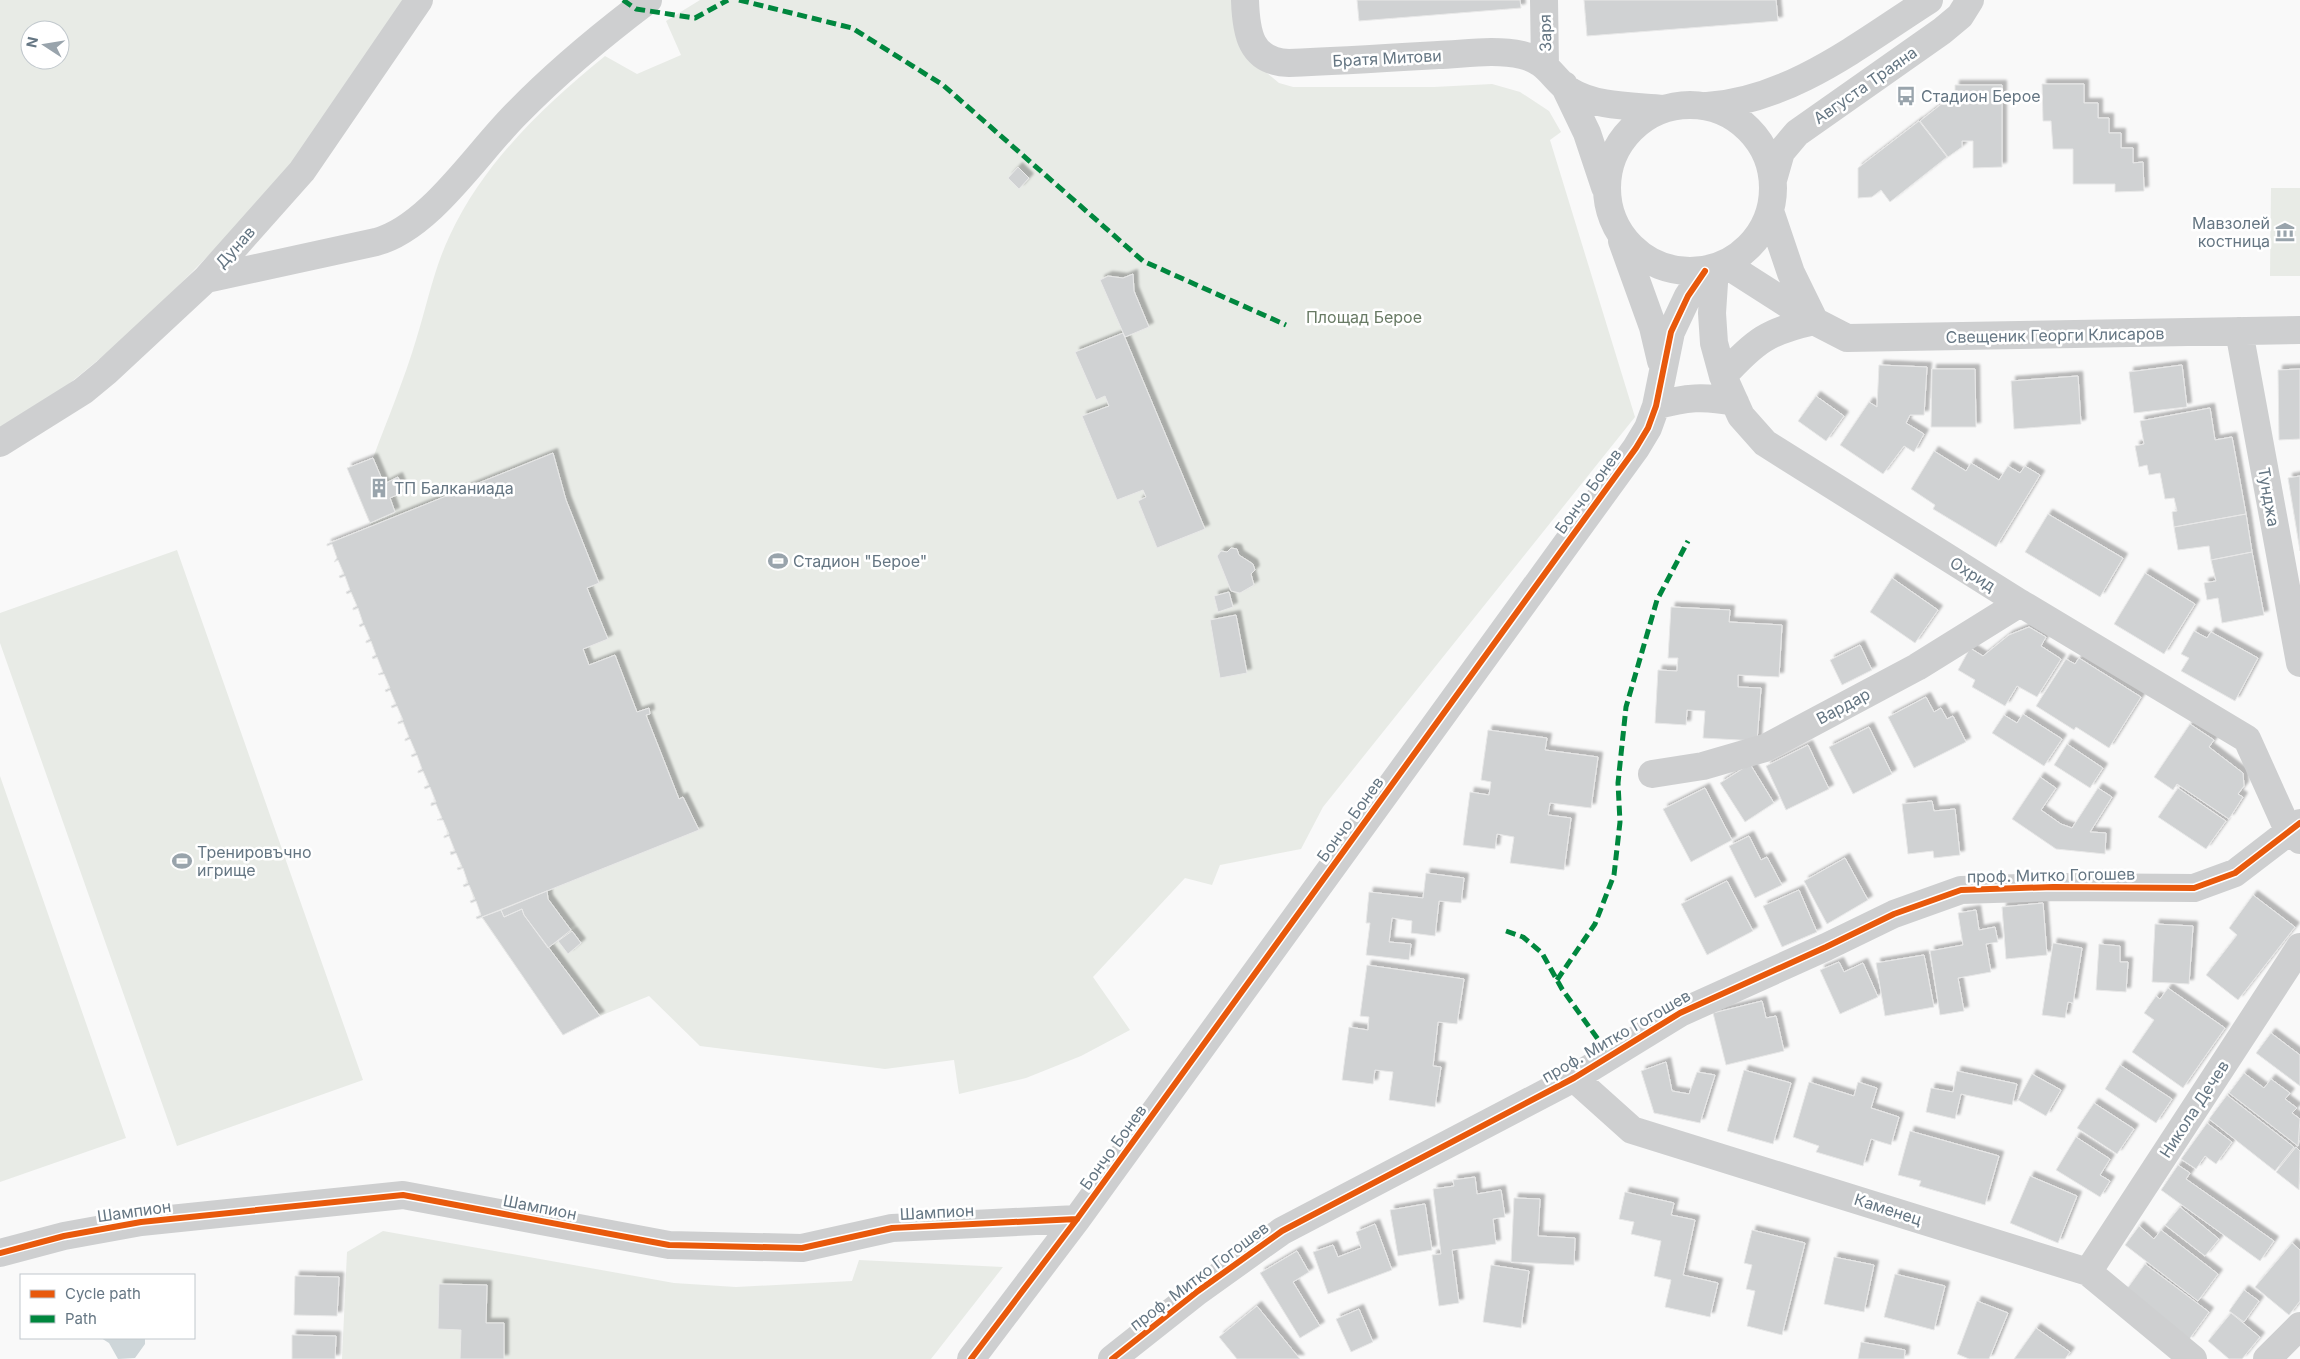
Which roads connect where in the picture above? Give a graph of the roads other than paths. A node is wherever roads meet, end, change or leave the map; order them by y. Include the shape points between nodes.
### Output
1 (419, 0) edge
2 (648, 0) edge
3 (1245, 0) edge
4 (1544, 0) edge
5 (1929, 0) edge
6 (1970, 0) edge
7 (1554, 75) junction
8 (1706, 106) junction
9 (1663, 109) junction
10 (1773, 180) junction
11 (1606, 191) junction
12 (1770, 211) junction
13 (1619, 234) junction
14 (1715, 268) junction
15 (206, 279) junction
16 (1814, 322) junction
17 (2300, 330) edge
18 (2239, 332) junction
19 (1663, 370) junction
20 (1723, 376) junction
21 (1735, 402) junction
22 (1656, 406) junction
23 (0, 443) edge
24 (2020, 603) junction
25 (2300, 663) edge
26 (1652, 774) dead end
27 (2296, 831) edge
28 (2300, 947) edge
29 (1574, 1078) junction
30 (1077, 1219) junction
31 (0, 1253) edge
32 (2088, 1272) junction
33 (2300, 1326) edge
34 (971, 1359) edge
35 (1112, 1359) edge
36 (2193, 1359) edge
37 (2267, 1359) edge

1 - 15 street, Дунав via 302,171
2 - 15 street via 527,102 440,197 407,228 386,239
3 - 7 street, Братя Митови via 1245,22 1251,42 1264,56 1275,61 1501,53 1522,55
4 - 7 street, Заря
5 - 8 street via 1793,84 1746,100
6 - 10 street, Августа Траяна via 1960,16 1942,31 1791,138 1778,160
7 - 9 street, Братя Митови via 1578,95 1603,102
7 - 11 street via 1587,133
8 - 9 street
8 - 10 street via 1731,116 1752,132 1766,154
9 - 11 street via 1643,119 1623,138 1610,163
10 - 12 street
11 - 13 street via 1610,213
12 - 14 street via 1754,242
12 - 16 street via 1791,273
13 - 14 street via 1656,266 1672,270
13 - 19 street, Бончо Бонев via 1653,327
14 - 16 street, Свещеник Георги Клисаров
14 - 19 street, Бончо Бонев via 1688,296 1672,332
14 - 20 street, Охрид via 1714,343
15 - 23 street, Дунав via 106,372 60,406
16 - 18 street, Свещеник Георги Клисаров via 1846,338 1863,339
16 - 20 street via 1787,327 1765,336
17 - 18 street, Свещеник Георги Клисаров
18 - 25 street, Тунджа
19 - 22 street, Бончо Бонев
20 - 21 street, Охрид
21 - 22 street via 1707,397 1681,399
21 - 24 street, Охрид via 1741,416 1765,443
22 - 30 street, Бончо Бонев via 1636,448
24 - 26 street, Вардар via 1918,667 1765,748 1703,766
24 - 27 street, Охрид via 2247,739
27 - 29 street, проф. Митко Гогошев via 2235,873 2194,888 1961,890 1894,914 1680,1013
28 - 32 street, Никола Дечев
29 - 32 street, Каменец via 1632,1130
29 - 35 street, проф. Митко Гогошев via 1282,1231 1198,1291
30 - 31 street, Шампион via 892,1228 802,1248 669,1245 403,1195 141,1222 64,1236
30 - 34 street, Бончо Бонев
32 - 36 street, Каменец
33 - 37 street

